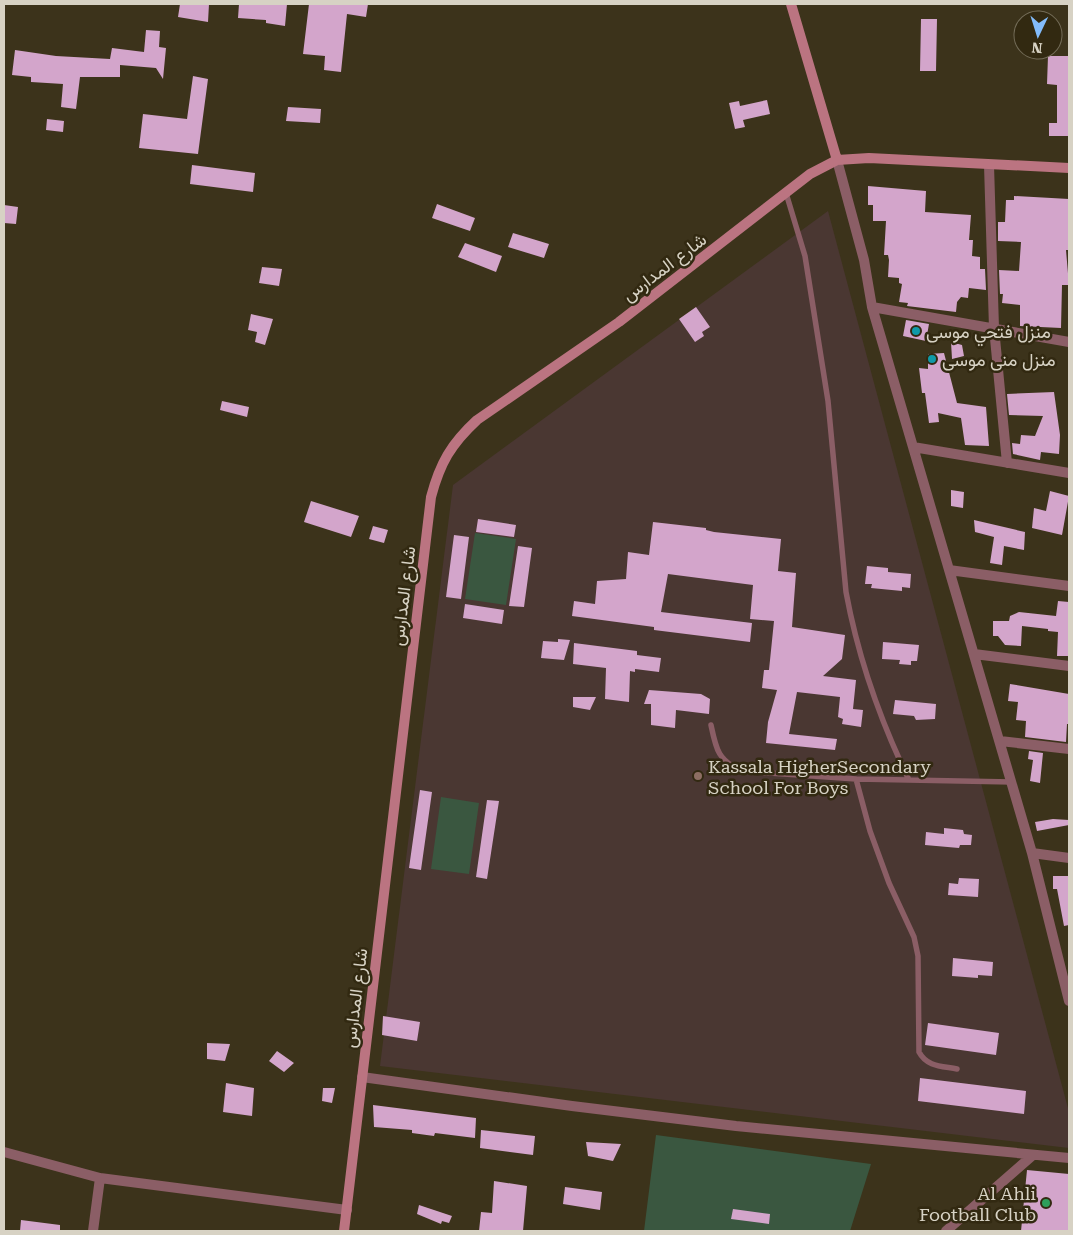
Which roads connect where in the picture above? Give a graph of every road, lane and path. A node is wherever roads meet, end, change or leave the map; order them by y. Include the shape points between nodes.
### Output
1 (791, 4) edge
2 (836, 160) junction
3 (989, 165) junction
4 (1069, 168) edge
5 (786, 194) junction
6 (872, 307) junction
7 (994, 328) junction
8 (1069, 342) edge
9 (913, 448) junction
10 (1007, 463) junction
11 (1069, 473) edge
12 (949, 570) junction
13 (1069, 586) edge
14 (974, 654) junction
15 (1069, 666) edge
16 (711, 725) dead end
17 (1000, 741) junction
18 (1069, 749) edge
19 (856, 779) junction
20 (909, 780) junction
21 (1012, 782) junction
22 (1032, 853) junction
23 (1069, 858) edge
24 (1069, 1000) edge
25 (957, 1069) dead end
26 (362, 1077) junction
27 (4, 1152) edge
28 (1033, 1155) junction
29 (1069, 1158) edge
30 (100, 1178) junction
31 (347, 1210) junction
32 (93, 1231) edge
33 (344, 1231) edge
34 (946, 1231) edge

1 - 2 street
2 - 3 street via 869,158
2 - 5 street, شارع المدارس via 810,174
2 - 6 street via 864,260
3 - 4 street
3 - 7 street
5 - 20 lane via 805,256 828,401 846,592 875,700
5 - 26 street, شارع المدارس via 619,322 477,420 460,436 438,470 431,497
6 - 7 street
6 - 9 street
7 - 8 street
7 - 10 street
9 - 10 street
9 - 12 street
10 - 11 street
12 - 13 street
12 - 14 street
14 - 15 street
14 - 17 street
16 - 19 lane via 721,757 728,765 742,771
17 - 18 street
17 - 21 street
19 - 20 lane
19 - 25 lane via 888,883 914,937 918,956 920,1052 931,1064
20 - 21 lane
21 - 22 street
22 - 23 street
22 - 24 street
26 - 28 street via 736,1126
26 - 31 street, شارع المدارس
27 - 30 street
28 - 29 street
28 - 34 street
30 - 31 street
30 - 32 street
31 - 33 street, شارع المدارس

